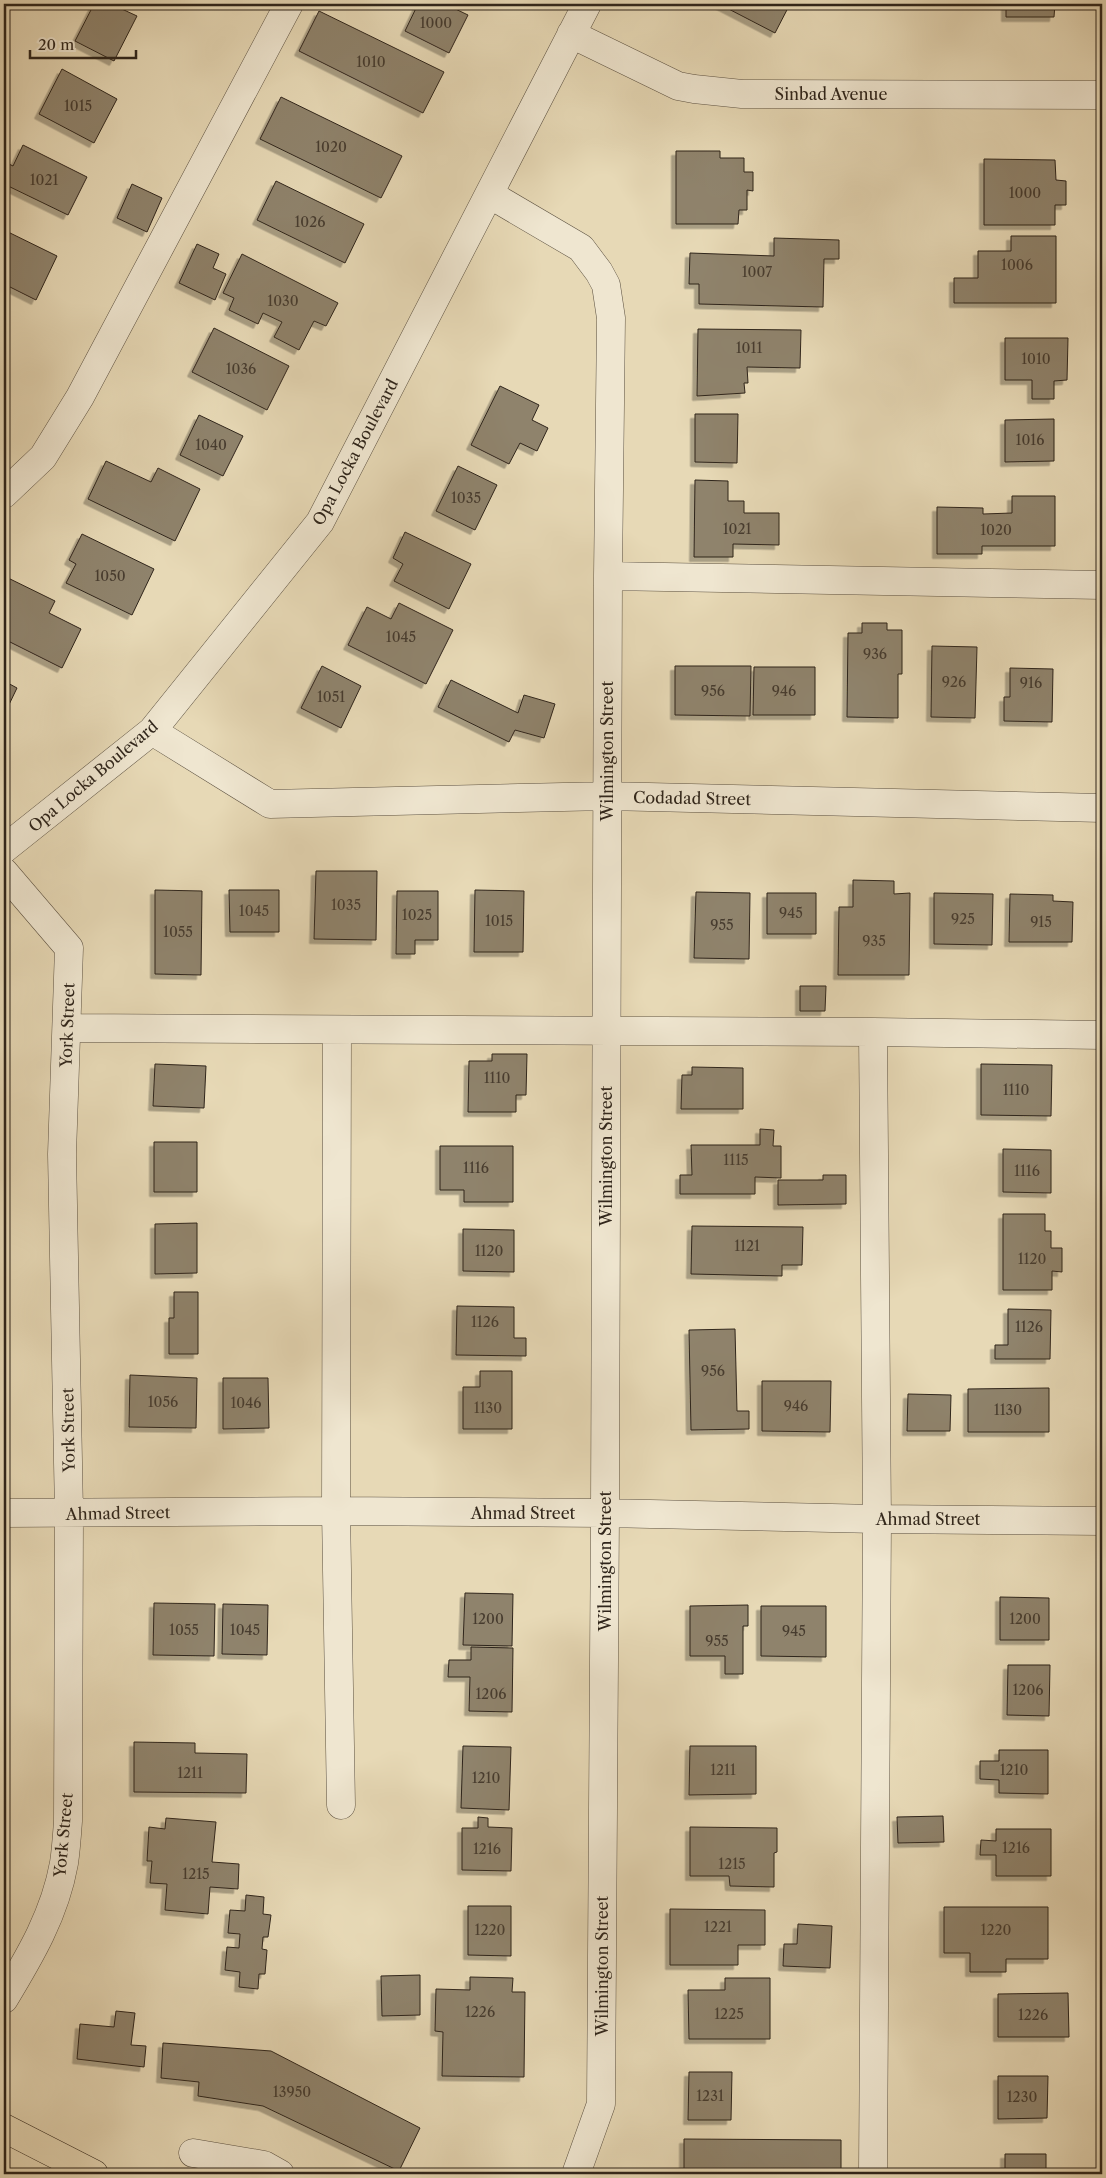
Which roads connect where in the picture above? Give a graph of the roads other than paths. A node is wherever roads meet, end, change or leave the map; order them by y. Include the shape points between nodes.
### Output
1 (289, 4) edge
2 (587, 4) edge
3 (571, 34) junction
4 (1102, 95) edge
5 (489, 194) junction
6 (4, 494) edge
7 (608, 576) junction
8 (1102, 585) edge
9 (152, 730) junction
10 (607, 796) junction
11 (1102, 808) edge
12 (4, 849) edge
13 (4, 872) edge
14 (67, 1028) junction
15 (337, 1030) junction
16 (606, 1031) junction
17 (873, 1032) junction
18 (1102, 1035) edge
19 (336, 1511) junction
20 (4, 1513) edge
21 (69, 1513) junction
22 (605, 1513) junction
23 (877, 1519) junction
24 (1102, 1521) edge
25 (341, 1805) dead end
26 (4, 1999) edge
27 (4, 2128) edge
28 (193, 2152) dead end
29 (94, 2174) edge
30 (279, 2174) edge
31 (576, 2174) edge
32 (873, 2174) edge

1 - 6 street via 80,398 43,457
2 - 3 street, Opa Locka Boulevard
3 - 4 street, Sinbad Avenue via 665,80 694,90 752,94
3 - 5 street, Opa Locka Boulevard
5 - 7 street, Wilmington Street via 581,248 606,285 612,318
5 - 9 street, Opa Locka Boulevard via 320,522
7 - 8 street
7 - 10 street, Wilmington Street
9 - 10 street, Codadad Street via 270,804
9 - 12 street, Opa Locka Boulevard
10 - 11 street, Codadad Street
10 - 16 street, Wilmington Street
13 - 14 street, York Street via 69,948
14 - 15 street
14 - 21 street, York Street via 62,1154
15 - 16 street
15 - 19 street
16 - 17 street
16 - 22 street, Wilmington Street
17 - 18 street
17 - 23 street
19 - 21 street, Ahmad Street
19 - 22 street, Ahmad Street
19 - 25 street
20 - 21 street, Ahmad Street
21 - 26 street, York Street via 68,1821 64,1863 48,1921
22 - 23 street, Ahmad Street
22 - 31 street, Wilmington Street via 601,2104
23 - 24 street, Ahmad Street
23 - 32 street
27 - 29 main road
28 - 30 street via 264,2165

